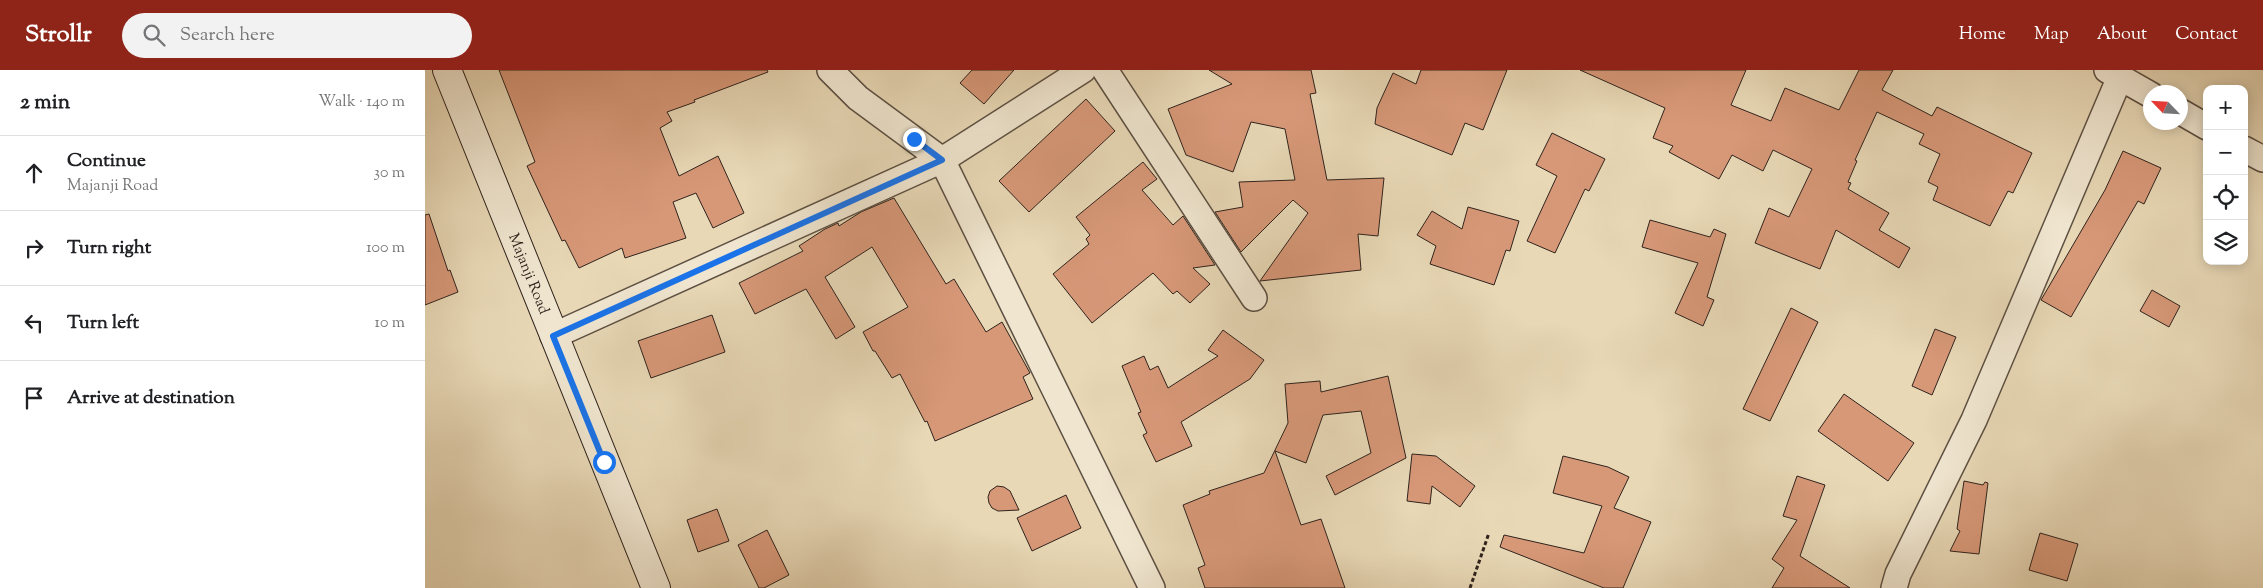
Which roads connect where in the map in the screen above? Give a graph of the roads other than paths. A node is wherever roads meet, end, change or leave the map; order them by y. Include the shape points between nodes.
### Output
1 (447, 70) edge
2 (830, 70) edge
3 (1083, 70) edge
4 (1105, 70) edge
5 (2113, 74) edge
6 (2143, 91) edge
7 (2188, 116) edge
8 (2203, 125) edge
9 (2248, 151) edge
10 (2263, 159) edge
11 (942, 160) junction
12 (1254, 298) dead end
13 (553, 336) junction
14 (656, 588) edge
15 (1152, 588) edge
16 (1894, 588) edge

1 - 13 main road, Majanji Road
2 - 11 street via 859,98
3 - 11 street
4 - 12 street
5 - 6 street
5 - 16 street via 1974,420
7 - 8 street
9 - 10 street
11 - 13 street
11 - 15 street
13 - 14 main road, Majanji Road

